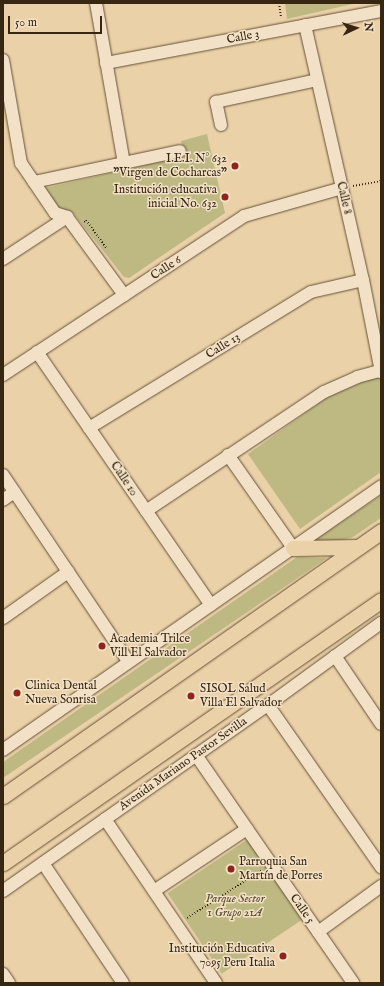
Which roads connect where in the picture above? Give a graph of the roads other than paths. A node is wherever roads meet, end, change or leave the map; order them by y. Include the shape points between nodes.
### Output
1 (96, 3) edge
2 (381, 11) edge
3 (305, 25) junction
4 (3, 60) edge
5 (106, 63) junction
6 (317, 80) junction
7 (221, 125) dead end
8 (180, 151) dead end
9 (124, 163) junction
10 (34, 182) junction
11 (342, 188) junction
12 (67, 217) junction
13 (3, 259) edge
14 (363, 280) junction
15 (124, 295) junction
16 (37, 352) junction
17 (381, 371) edge
18 (3, 375) edge
19 (89, 428) junction
20 (228, 455) junction
21 (3, 475) edge
22 (381, 486) edge
23 (14, 492) junction
24 (3, 500) edge
25 (146, 511) junction
26 (381, 531) edge
27 (292, 548) junction
28 (358, 548) junction
29 (68, 572) junction
30 (381, 600) edge
31 (210, 605) junction
32 (3, 618) edge
33 (381, 623) edge
34 (335, 656) junction
35 (128, 661) junction
36 (268, 705) junction
37 (381, 724) edge
38 (3, 750) edge
39 (196, 755) junction
40 (3, 796) edge
41 (105, 819) junction
42 (247, 829) junction
43 (3, 863) edge
44 (43, 863) junction
45 (381, 867) edge
46 (381, 886) edge
47 (3, 890) edge
48 (154, 891) junction
49 (318, 932) junction
50 (3, 974) edge
51 (9, 983) edge
52 (123, 983) edge
53 (216, 983) edge
54 (353, 983) edge

1 - 5 street
2 - 3 street, Calle 3
3 - 5 street, Calle 3
3 - 6 street, Calle 8
4 - 10 street via 21,162
5 - 9 street
6 - 7 street via 216,102
6 - 11 street, Calle 8
8 - 9 street
9 - 10 street
10 - 12 street via 55,213
11 - 14 street, Calle 8
11 - 15 street, Calle 6 via 244,216
12 - 13 street
12 - 15 street
14 - 17 street, Calle 8
14 - 19 street, Calle 13 via 311,292
15 - 16 street, Calle 6
16 - 18 street, Calle 6
16 - 19 street, Calle 10
17 - 20 street via 339,384
19 - 25 street, Calle 10
20 - 25 street
20 - 27 street
21 - 23 street
22 - 27 street
23 - 24 street
23 - 29 street
25 - 31 street, Calle 10
26 - 28 main road
27 - 28 main road
27 - 31 street
28 - 40 main road
29 - 32 street
29 - 35 street
30 - 43 main road, Avenida Mariano Pastor Sevilla
31 - 35 street
33 - 34 street, Avenida Mariano Pastor Sevilla
34 - 36 street, Avenida Mariano Pastor Sevilla
34 - 37 street
35 - 38 street
36 - 39 street, Avenida Mariano Pastor Sevilla
36 - 45 street
39 - 41 street, Avenida Mariano Pastor Sevilla
39 - 42 street, Calle 5
41 - 44 street, Avenida Mariano Pastor Sevilla
41 - 48 street
42 - 48 street
42 - 49 street, Calle 5
44 - 47 street, Avenida Mariano Pastor Sevilla
44 - 52 street
46 - 49 street
48 - 53 street
49 - 54 street, Calle 5
50 - 51 street

